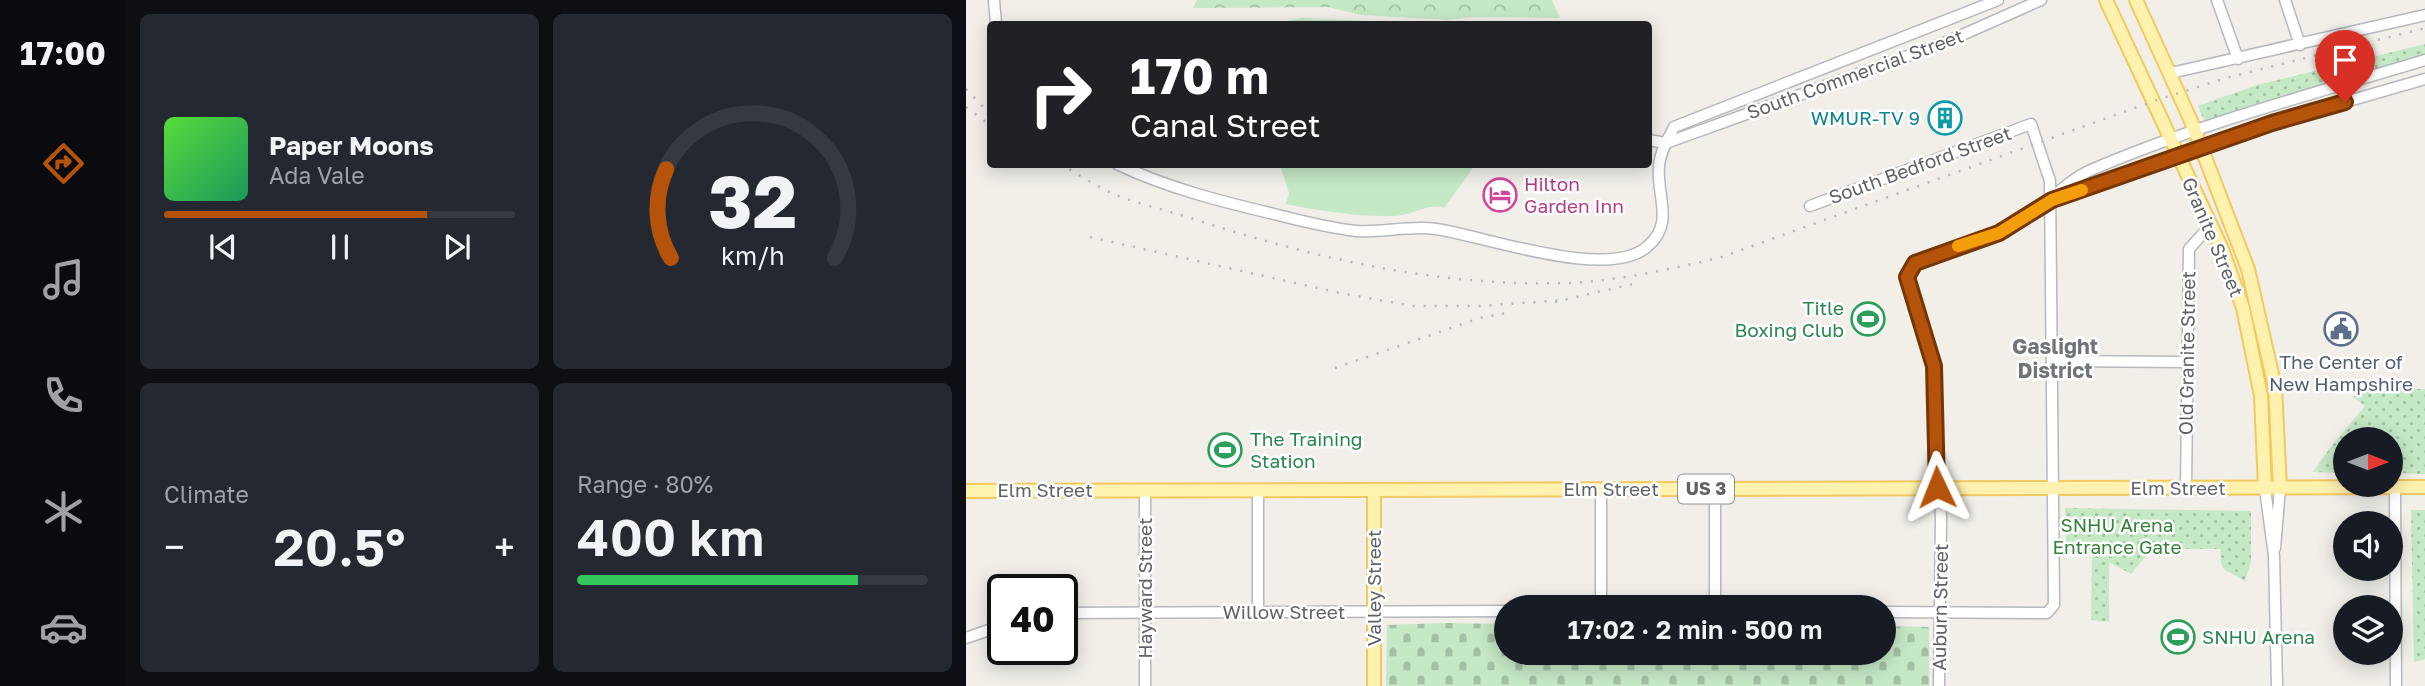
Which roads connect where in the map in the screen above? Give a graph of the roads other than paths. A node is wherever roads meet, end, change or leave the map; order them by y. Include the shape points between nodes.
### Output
1 (994, 0) edge
2 (1998, 0) edge
3 (2041, 0) edge
4 (2106, 0) edge
5 (2136, 0) edge
6 (2217, 0) edge
7 (2285, 0) edge
8 (2425, 15) edge
9 (996, 21) edge
10 (2300, 45) junction
11 (2238, 59) junction
12 (2425, 60) edge
13 (2171, 73) junction
14 (2425, 79) edge
15 (2194, 131) junction
16 (2171, 139) junction
17 (1652, 141) edge
18 (1666, 143) junction
19 (2200, 147) junction
20 (2178, 155) junction
21 (1125, 168) edge
22 (2052, 200) junction
23 (1810, 206) dead end
24 (2209, 227) junction
25 (2053, 361) junction
26 (2186, 362) junction
27 (1937, 487) junction
28 (2425, 487) edge
29 (2053, 488) junction
30 (2186, 488) junction
31 (2280, 488) junction
32 (2333, 488) edge
33 (2403, 488) edge
34 (1601, 489) junction
35 (1715, 489) junction
36 (2265, 489) junction
37 (1145, 490) junction
38 (1258, 490) junction
39 (1374, 490) junction
40 (966, 491) edge
41 (2395, 497) edge
42 (2274, 556) junction
43 (1601, 595) edge
44 (1715, 595) edge
45 (1494, 611) edge
46 (1145, 612) junction
47 (1374, 612) junction
48 (1896, 612) edge
49 (1939, 612) junction
50 (1078, 613) edge
51 (1258, 613) junction
52 (987, 631) edge
53 (966, 638) edge
54 (1145, 686) edge
55 (1374, 686) edge
56 (1939, 686) edge
57 (2277, 686) edge
58 (2396, 686) edge

1 - 9 street
2 - 18 street, South Commercial Street via 1697,116 1674,127
3 - 18 street, South Commercial Street via 1954,39
4 - 16 main road, Granite Street
5 - 13 main road, Granite Street
6 - 11 street
7 - 10 street
8 - 10 street
10 - 11 street
11 - 13 street
12 - 15 street
13 - 15 main road, Granite Street
14 - 19 street
15 - 16 street
15 - 19 main road, Granite Street
16 - 20 main road, Granite Street
16 - 22 street via 2084,173
17 - 18 street
18 - 21 street via 1658,166 1664,214 1659,234 1639,252 1610,258 1556,256 1435,229 1382,232 1331,228 1157,183
19 - 20 street
19 - 31 main road, Granite Street via 2243,254 2261,315 2275,387
20 - 22 street
20 - 24 main road, Granite Street
22 - 23 street, South Bedford Street via 2031,124
22 - 25 street
22 - 27 street, Auburn Street via 2015,225 1928,257 1908,272 1910,294 1934,366
24 - 26 street, Old Granite Street via 2189,249
24 - 36 main road, Granite Street via 2231,273 2250,335 2260,396
25 - 26 street
25 - 29 street
26 - 30 street, Old Granite Street
27 - 29 main road, Elm Street / US 3
27 - 35 main road, Elm Street / US 3
27 - 49 street, Auburn Street
28 - 33 main road, Elm Street / US 3
29 - 30 main road, Elm Street / US 3
29 - 49 street via 2052,610
30 - 36 main road, Elm Street / US 3
31 - 32 main road, Elm Street / US 3
31 - 36 main road, Elm Street / US 3
31 - 42 street
34 - 35 main road, Elm Street / US 3
34 - 39 main road, Elm Street / US 3
34 - 43 street
35 - 44 street
36 - 42 street
37 - 38 main road, Elm Street / US 3
37 - 40 main road, Elm Street / US 3
37 - 46 street, Hayward Street
38 - 39 main road, Elm Street / US 3
38 - 51 street
39 - 47 main road, Valley Street
41 - 58 street
42 - 57 street
45 - 47 street, Willow Street
46 - 50 street, Willow Street
46 - 51 street, Willow Street
46 - 54 street, Hayward Street
47 - 51 street, Willow Street
47 - 55 main road, Valley Street
48 - 49 street
49 - 56 street, Auburn Street
52 - 53 street

